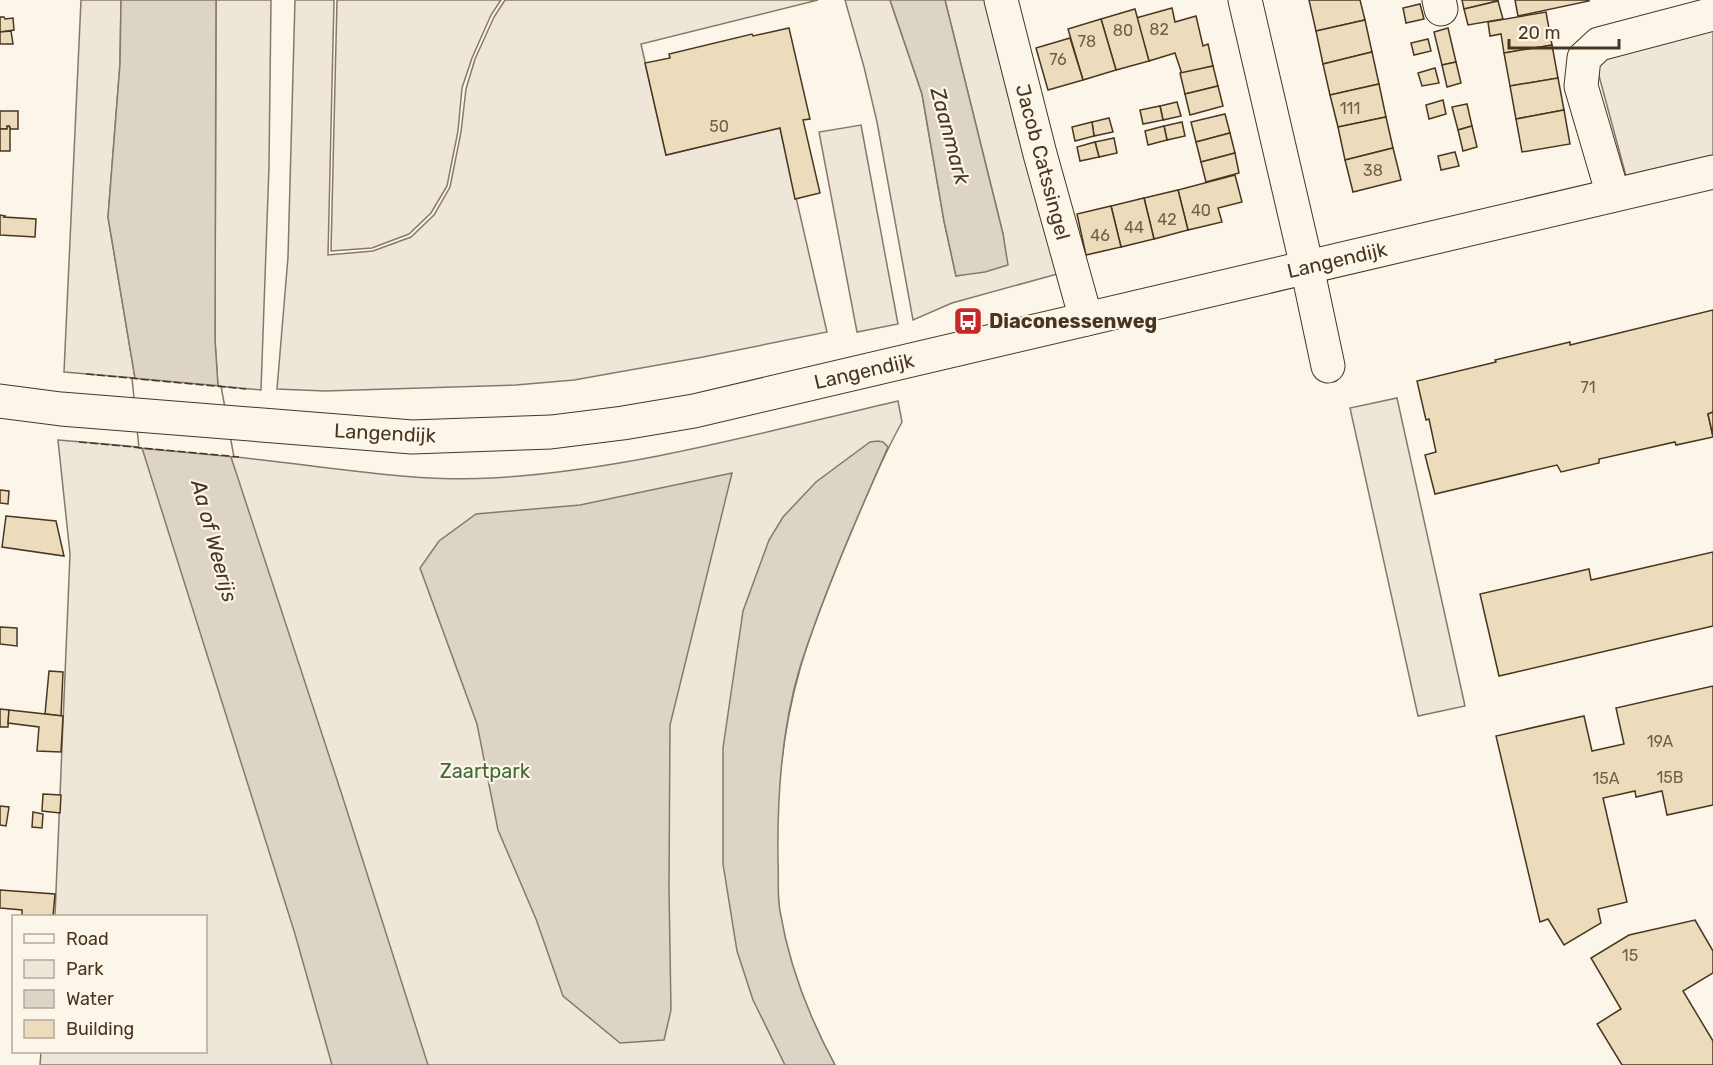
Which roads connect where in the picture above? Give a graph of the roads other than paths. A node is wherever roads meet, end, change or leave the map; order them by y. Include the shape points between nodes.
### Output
1 (1245, 0) edge
2 (1006, 1) edge
3 (1713, 14) edge
4 (1713, 172) edge
5 (1613, 195) junction
6 (1307, 267) junction
7 (1086, 319) junction
8 (1328, 366) dead end
9 (0, 401) edge

1 - 6 street
2 - 7 street, Jacob Catssingel via 1040,154
3 - 5 street via 1599,44 1584,58 1581,86
4 - 5 street, Langendijk
5 - 6 street, Langendijk
6 - 7 street, Langendijk
6 - 8 street
7 - 9 street, Langendijk via 705,408 551,432 412,437

